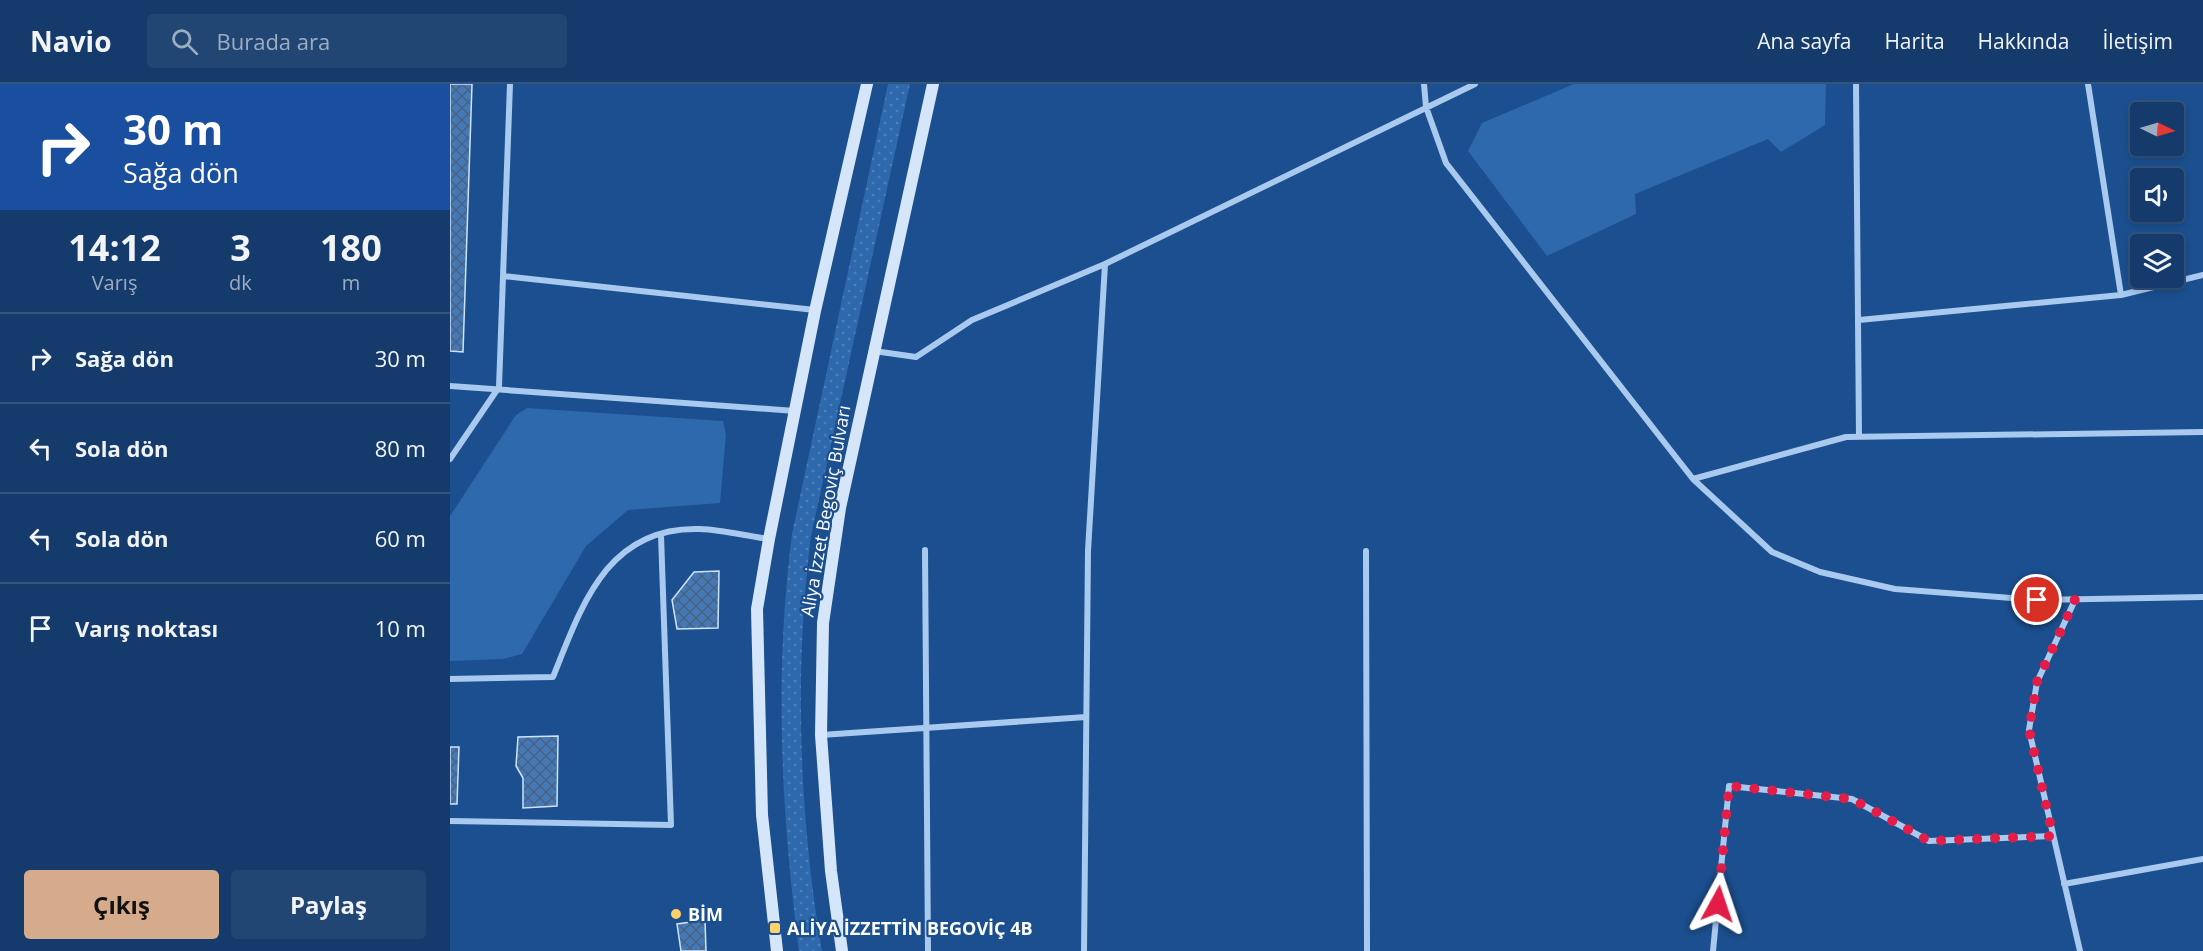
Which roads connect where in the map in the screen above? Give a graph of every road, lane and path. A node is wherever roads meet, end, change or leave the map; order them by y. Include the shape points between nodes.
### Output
1 (510, 84) edge
2 (867, 84) edge
3 (933, 84) edge
4 (1424, 84) edge
5 (1475, 84) edge
6 (1856, 84) edge
7 (2088, 84) edge
8 (1426, 107) junction
9 (1105, 264) junction
10 (2203, 275) edge
11 (503, 276) junction
12 (2121, 295) junction
13 (815, 310) junction
14 (1859, 320) junction
15 (874, 351) junction
16 (450, 386) edge
17 (499, 387) junction
18 (795, 411) junction
19 (2203, 432) edge
20 (1858, 437) junction
21 (450, 459) edge
22 (1693, 479) junction
23 (661, 534) junction
24 (769, 539) junction
25 (925, 550) dead end
26 (1366, 551) dead end
27 (2203, 597) edge
28 (2075, 600) junction
29 (450, 679) edge
30 (1086, 717) junction
31 (927, 729) junction
32 (821, 735) junction
33 (450, 821) edge
34 (2053, 836) junction
35 (2203, 859) edge
36 (2064, 884) junction
37 (777, 951) edge
38 (842, 951) edge
39 (928, 951) edge
40 (1084, 951) edge
41 (1367, 951) edge
42 (1713, 951) edge
43 (2080, 951) edge

1 - 11 street
2 - 13 main road
3 - 15 main road, Aliya İzzet Begoviç Bulvarı
4 - 8 street
5 - 8 street
6 - 14 street
7 - 12 street
8 - 9 street
8 - 22 street via 1446,162
9 - 15 street via 972,320 916,357
9 - 30 street via 1088,551
10 - 12 street
11 - 13 street
11 - 17 street
12 - 14 street
13 - 18 main road
14 - 20 street
15 - 32 main road, Aliya İzzet Begoviç Bulvarı via 840,508 823,623
16 - 17 street
17 - 18 street
17 - 21 street
18 - 24 main road
19 - 20 street
20 - 22 street
22 - 28 street via 1772,552 1820,572 1895,589
23 - 24 street via 699,529
23 - 29 street via 631,545 607,566 579,612 554,677
23 - 33 street via 671,825
24 - 37 main road via 757,609 758,713 762,815
25 - 31 street
26 - 41 street
27 - 28 street
28 - 34 street via 2037,682 2029,730
30 - 31 street
30 - 40 street
31 - 32 street
31 - 39 street
32 - 38 main road, Aliya İzzet Begoviç Bulvarı via 831,871
34 - 36 street
34 - 42 street via 1929,841 1852,799 1729,786
35 - 36 street
36 - 43 street

